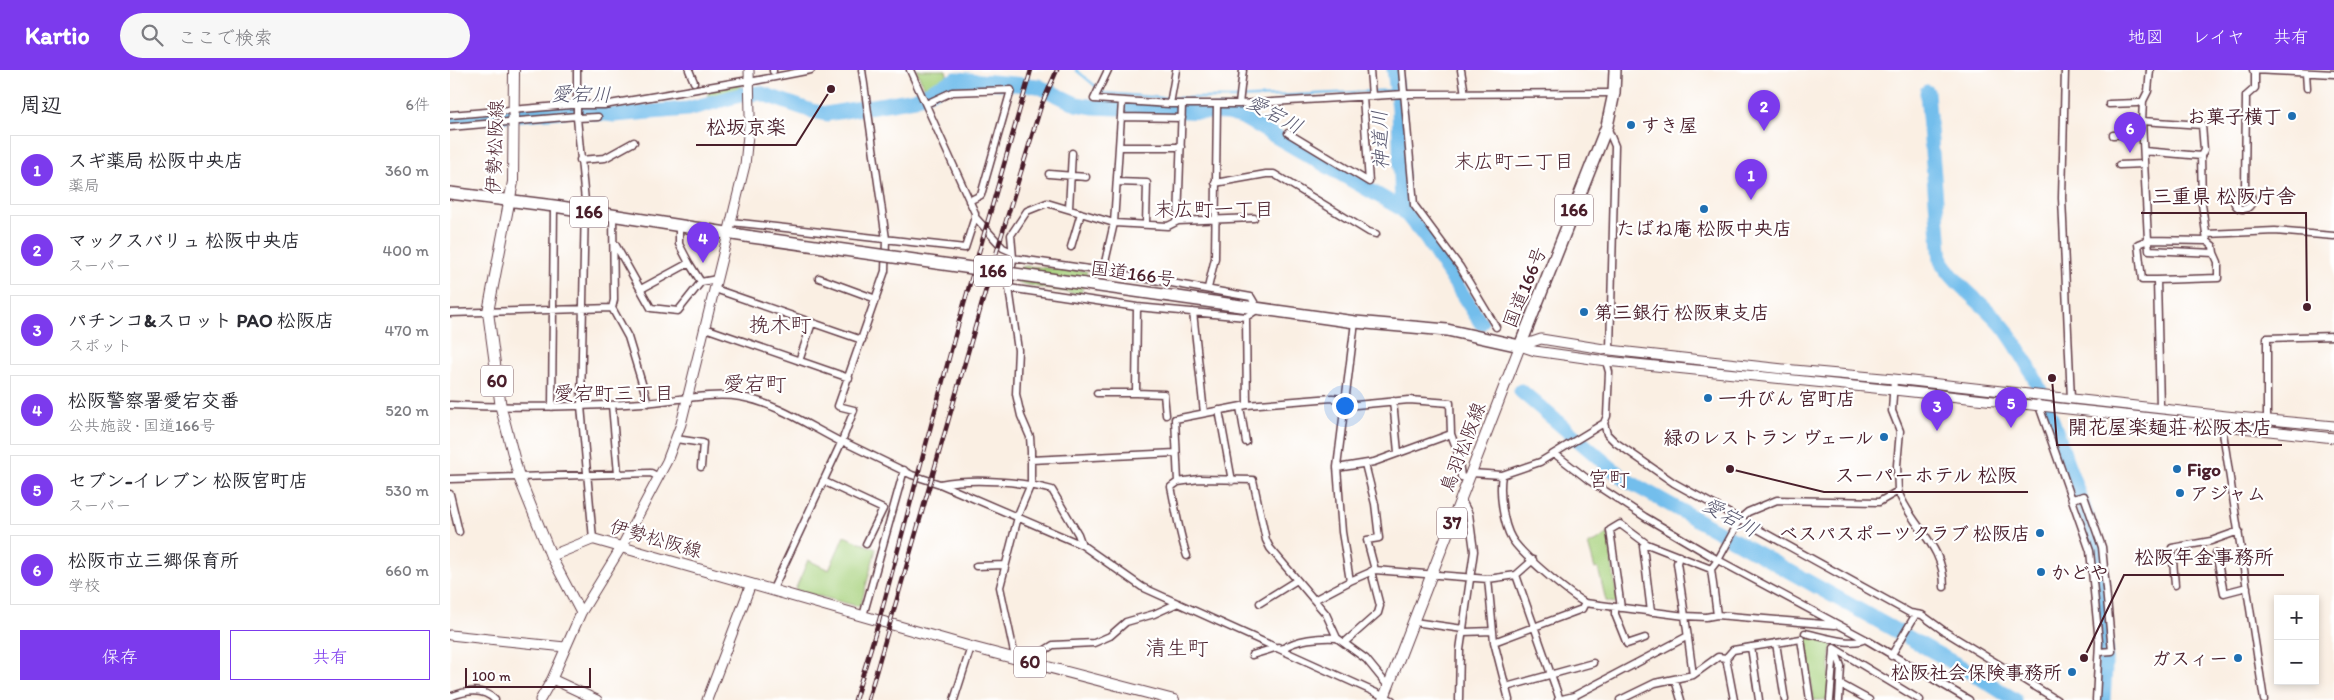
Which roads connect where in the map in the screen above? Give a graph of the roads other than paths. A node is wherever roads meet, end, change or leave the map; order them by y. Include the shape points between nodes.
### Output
1 (514, 70) edge
2 (577, 70) edge
3 (689, 70) edge
4 (811, 70) edge
5 (862, 70) edge
6 (910, 70) edge
7 (1108, 70) edge
8 (1176, 70) edge
9 (1243, 70) edge
10 (1370, 70) edge
11 (1402, 70) edge
12 (1461, 70) edge
13 (1615, 70) edge
14 (2065, 70) edge
15 (2150, 70) edge
16 (2254, 70) edge
17 (2306, 73) junction
18 (2334, 74) edge
19 (749, 80) edge
20 (694, 82) dead end
21 (2307, 88) dead end
22 (1371, 93) junction
23 (1405, 94) junction
24 (1464, 94) junction
25 (1614, 94) junction
26 (1363, 97) junction
27 (1170, 100) junction
28 (1240, 100) junction
29 (2143, 101) junction
30 (925, 102) junction
31 (1122, 102) junction
32 (1217, 104) junction
33 (2109, 104) dead end
34 (1182, 106) junction
35 (577, 112) junction
36 (450, 115) edge
37 (514, 115) junction
38 (1121, 116) junction
39 (598, 117) dead end
40 (1182, 117) junction
41 (2142, 121) junction
42 (1607, 126) junction
43 (450, 127) edge
44 (1288, 133) dead end
45 (2142, 133) junction
46 (2113, 135) dead end
47 (634, 142) dead end
48 (1119, 147) junction
49 (1181, 147) junction
50 (2144, 151) junction
51 (1072, 153) dead end
52 (2200, 156) junction
53 (580, 160) junction
54 (2144, 164) junction
55 (2119, 165) dead end
56 (1050, 174) dead end
57 (1071, 176) junction
58 (1086, 177) dead end
59 (1117, 182) junction
60 (1215, 183) junction
61 (2245, 191) dead end
62 (450, 193) edge
63 (510, 200) junction
64 (970, 201) junction
65 (554, 206) junction
66 (1069, 208) junction
67 (583, 211) junction
68 (1081, 213) junction
69 (613, 215) junction
70 (975, 217) junction
71 (1254, 218) dead end
72 (1214, 220) junction
73 (1178, 221) junction
74 (1114, 222) junction
75 (1146, 224) junction
76 (679, 226) junction
77 (730, 227) junction
78 (1376, 234) dead end
79 (2334, 236) edge
80 (2207, 238) junction
81 (886, 239) junction
82 (2148, 240) junction
83 (614, 243) junction
84 (1071, 247) dead end
85 (2214, 254) junction
86 (1012, 255) junction
87 (689, 263) junction
88 (1103, 271) junction
89 (819, 278) dead end
90 (2156, 280) junction
91 (702, 282) junction
92 (716, 284) junction
93 (1009, 288) junction
94 (1208, 288) junction
95 (641, 289) junction
96 (876, 299) junction
97 (1137, 307) junction
98 (612, 308) junction
99 (1258, 308) junction
100 (582, 309) junction
101 (552, 310) junction
102 (488, 312) junction
103 (1193, 312) junction
104 (450, 313) edge
105 (1246, 317) junction
106 (1355, 322) junction
107 (812, 323) junction
108 (1496, 327) dead end
109 (705, 328) junction
110 (2334, 336) edge
111 (862, 340) junction
112 (1520, 346) junction
113 (1610, 350) junction
114 (799, 361) junction
115 (1606, 361) junction
116 (849, 378) junction
117 (1894, 378) junction
118 (1894, 390) junction
119 (1097, 393) dead end
120 (1136, 393) junction
121 (2036, 395) junction
122 (2071, 399) junction
123 (686, 400) junction
124 (1393, 401) junction
125 (1345, 402) junction
126 (648, 403) junction
127 (450, 405) edge
128 (612, 405) junction
129 (582, 406) junction
130 (1244, 406) junction
131 (552, 407) junction
132 (501, 408) junction
133 (2041, 408) junction
134 (2160, 408) junction
135 (1219, 410) junction
136 (1204, 413) junction
137 (1166, 414) dead end
138 (2268, 420) junction
139 (1604, 423) junction
140 (2222, 426) junction
141 (2334, 426) edge
142 (1451, 434) junction
143 (2334, 438) edge
144 (676, 440) junction
145 (841, 442) junction
146 (1246, 442) dead end
147 (1398, 452) junction
148 (1558, 452) junction
149 (1176, 453) junction
150 (1031, 460) junction
151 (1365, 464) junction
152 (701, 468) dead end
153 (1337, 468) junction
154 (904, 470) junction
155 (618, 474) junction
156 (588, 475) junction
157 (1470, 475) junction
158 (1502, 475) junction
159 (519, 477) junction
160 (658, 477) junction
161 (450, 479) edge
162 (822, 481) junction
163 (1232, 481) junction
164 (1178, 482) junction
165 (940, 484) junction
166 (1031, 484) junction
167 (1898, 491) junction
168 (450, 494) edge
169 (1461, 499) junction
170 (2072, 499) junction
171 (883, 509) junction
172 (892, 512) junction
173 (1017, 517) junction
174 (1741, 518) junction
175 (2096, 530) junction
176 (2239, 531) junction
177 (460, 532) dead end
178 (2085, 534) junction
179 (594, 539) junction
180 (866, 544) dead end
181 (1647, 544) junction
182 (1082, 545) junction
183 (622, 546) junction
184 (2216, 553) dead end
185 (551, 556) junction
186 (1187, 556) dead end
187 (1679, 556) junction
188 (1533, 560) junction
189 (1718, 560) junction
190 (1006, 564) junction
191 (976, 566) dead end
192 (1711, 569) junction
193 (1373, 570) junction
194 (1432, 573) junction
195 (2106, 573) junction
196 (1516, 575) junction
197 (2094, 575) junction
198 (1469, 576) junction
199 (1488, 579) junction
200 (1297, 580) junction
201 (1350, 580) junction
202 (751, 584) junction
203 (2175, 585) dead end
204 (1944, 587) dead end
205 (2247, 587) junction
206 (773, 589) junction
207 (1314, 600) junction
208 (1178, 603) junction
209 (1586, 603) junction
210 (1260, 604) dead end
211 (1618, 608) junction
212 (1651, 612) junction
213 (581, 613) junction
214 (1916, 614) junction
215 (1717, 615) junction
216 (2109, 615) junction
217 (863, 616) junction
218 (1685, 616) junction
219 (2098, 617) junction
220 (1414, 622) junction
221 (1839, 625) junction
222 (1533, 628) junction
223 (1463, 631) junction
224 (1493, 631) junction
225 (1805, 633) dead end
226 (450, 635) edge
227 (1688, 636) junction
228 (1337, 638) junction
229 (1645, 638) dead end
230 (1865, 639) junction
231 (1494, 642) junction
232 (1344, 643) junction
233 (1776, 643) junction
234 (565, 647) junction
235 (971, 647) junction
236 (1751, 647) junction
237 (1280, 648) junction
238 (1834, 648) junction
239 (2100, 652) junction
240 (1252, 655) dead end
241 (1892, 656) junction
242 (1015, 657) junction
243 (1726, 658) junction
244 (1028, 661) junction
245 (1593, 663) dead end
246 (1550, 674) junction
247 (1694, 675) junction
248 (552, 679) junction
249 (1675, 680) junction
250 (1840, 684) junction
251 (1388, 686) junction
252 (1506, 687) junction
253 (450, 697) edge
254 (593, 699) edge
255 (1387, 699) edge
256 (495, 700) edge
257 (540, 700) edge
258 (707, 700) edge
259 (954, 700) edge
260 (1174, 700) edge
261 (1459, 700) edge
262 (1509, 700) edge
263 (1559, 700) edge
264 (1620, 700) edge
265 (1681, 700) edge
266 (1734, 700) edge
267 (1759, 700) edge
268 (1786, 700) edge
269 (1810, 700) edge
270 (1830, 700) edge
271 (1839, 700) edge
272 (1869, 700) edge
273 (1920, 700) edge
274 (1969, 700) edge
275 (2057, 700) edge
276 (2096, 700) edge
277 (2264, 700) edge

1 - 37 main road, 伊勢松阪線 / 60
2 - 35 street
3 - 20 street
4 - 19 street
5 - 81 street
6 - 30 street
7 - 31 street via 1094,99
8 - 27 street
9 - 28 street
10 - 22 street
11 - 23 street
12 - 24 street
13 - 25 highway, 国道166号 / 166
14 - 122 street via 2062,198
15 - 29 street via 2148,91
16 - 17 street
16 - 61 street via 2255,88 2246,96
17 - 18 street
17 - 21 street
19 - 35 street
19 - 77 street via 748,145
22 - 23 street
22 - 26 street
23 - 24 street
23 - 108 street via 1414,205 1460,267
24 - 25 street
25 - 42 highway, 国道166号 / 166
26 - 28 street
26 - 44 street via 1369,182
27 - 31 street
27 - 34 street
28 - 32 street
29 - 33 street
29 - 41 street
30 - 64 street
30 - 64 street via 952,92 1011,90 981,195
31 - 38 street
32 - 34 street
32 - 60 street
34 - 40 street
35 - 37 street
35 - 37 street
35 - 39 street
35 - 53 street
36 - 37 street
37 - 43 street
37 - 63 main road, 伊勢松阪線 / 60
38 - 40 street
38 - 48 street
40 - 49 street
41 - 45 street
41 - 52 street via 2202,125 2204,150
42 - 112 highway, 国道166号 / 166
42 - 113 street via 1614,146
45 - 46 street
45 - 50 street
47 - 53 street via 605,158
48 - 49 street
48 - 59 street
49 - 73 street
50 - 52 street
50 - 54 street
51 - 57 street
52 - 80 street
53 - 67 street via 585,202
54 - 55 street
54 - 82 street
56 - 57 street
57 - 58 street
57 - 66 street
59 - 74 street
59 - 75 street via 1147,183
60 - 72 street
60 - 78 street via 1274,174
62 - 63 highway, 国道166号 / 166
63 - 65 highway, 国道166号 / 166
63 - 102 main road, 伊勢松阪線 / 60
64 - 70 street
65 - 67 highway, 国道166号 / 166
65 - 101 street
66 - 68 street
66 - 86 street via 1047,203 1027,211 1011,235
67 - 69 highway, 国道166号 / 166
67 - 100 street
68 - 74 street
68 - 84 street
69 - 76 highway, 国道166号 / 166
69 - 83 street
70 - 81 street via 964,248
70 - 86 street
71 - 72 street
72 - 73 street
72 - 94 street via 1215,258
73 - 75 street via 1168,226
74 - 75 street
74 - 88 street
76 - 77 highway, 国道166号 / 166
76 - 87 street via 679,244
77 - 81 street
77 - 92 street
77 - 99 highway, 国道166号 / 166, bridge via 752,237
79 - 80 street via 2276,231
80 - 82 street
80 - 85 street
81 - 96 street via 885,271
82 - 85 street via 2149,250
82 - 90 street via 2138,244 2142,280
83 - 95 street
83 - 98 street
85 - 90 street via 2218,262 2218,278
86 - 88 street
86 - 93 street
87 - 91 street
87 - 95 street
88 - 94 street
89 - 96 street
90 - 134 street
91 - 92 street
91 - 95 street via 678,311 651,308
92 - 107 street
92 - 109 street
93 - 97 street
93 - 150 street via 1018,350 1016,394 1030,436
94 - 99 street via 1251,297
96 - 111 street
97 - 103 street
97 - 120 street
98 - 100 street
98 - 126 street via 628,336
99 - 105 street
99 - 106 highway, 国道166号 / 166
100 - 101 street
100 - 129 street
101 - 102 street
101 - 131 street
102 - 104 street
102 - 132 main road, 伊勢松阪線 / 60
103 - 105 street
103 - 136 street
105 - 130 street
106 - 112 highway, 国道166号 / 166 via 1447,330
106 - 125 street
107 - 111 street
107 - 114 street
109 - 114 street
109 - 123 street
110 - 138 street via 2267,338
111 - 116 street
112 - 113 street via 1541,339
112 - 115 street
112 - 157 main road, 鳥羽松阪線 / 37
113 - 117 street
114 - 116 street
115 - 118 street
115 - 139 street via 1609,372
116 - 145 street via 838,406 854,410
117 - 118 street
117 - 121 street
118 - 133 street
118 - 167 street via 1892,411 1900,431
119 - 120 street
120 - 137 street via 1164,394
121 - 122 street
121 - 133 street
122 - 134 street
123 - 126 street
123 - 144 street
123 - 145 street via 723,395 761,402
124 - 125 street
124 - 142 street via 1450,403
124 - 147 street
125 - 130 street via 1332,398
125 - 153 street
126 - 128 street
127 - 132 street
128 - 129 street
128 - 155 street
129 - 131 street
129 - 156 street
130 - 135 street
130 - 146 street
131 - 132 street
132 - 159 main road, 伊勢松阪線 / 60
133 - 140 street
133 - 170 street
134 - 138 street
135 - 136 street
135 - 163 street
136 - 149 street via 1175,418
138 - 141 street
139 - 148 street
139 - 174 street via 1607,434 1615,442 1657,472
140 - 143 street
140 - 176 street
142 - 147 street
142 - 157 street via 1458,453 1461,477
144 - 152 street via 703,443
144 - 160 street
145 - 154 street
145 - 162 street
147 - 151 street
148 - 158 street
148 - 189 street via 1590,481
149 - 150 street
149 - 164 street
150 - 166 street
151 - 153 street
151 - 193 street via 1379,538 1368,540
153 - 201 street
154 - 165 street
154 - 172 street
155 - 156 street
155 - 160 street via 651,473
156 - 159 street
156 - 179 street
157 - 158 street
157 - 169 main road, 鳥羽松阪線 / 37
158 - 188 street via 1504,508 1511,538
159 - 161 street
159 - 185 main road, 伊勢松阪線 / 60
160 - 183 street
162 - 171 street
162 - 206 street
163 - 164 street via 1199,479
163 - 200 street via 1253,480 1267,543
164 - 186 street via 1171,487 1177,526
165 - 166 street
165 - 173 street
166 - 173 street
166 - 182 street via 1052,490
167 - 174 street via 1879,502 1777,500
167 - 204 street via 1908,512 1932,541 1944,572
168 - 177 street
169 - 194 main road, 鳥羽松阪線 / 37
169 - 198 street via 1469,514 1474,544
170 - 175 street via 2084,496
170 - 178 street
171 - 172 street
171 - 180 street
172 - 217 street
173 - 182 street
173 - 190 street
174 - 189 street
174 - 214 street
175 - 178 street
175 - 195 street
176 - 203 street via 2211,541 2172,548
176 - 205 street
178 - 197 street
179 - 183 main road, 伊勢松阪線 / 60
179 - 185 main road, 伊勢松阪線
181 - 187 street
181 - 211 street via 1620,524 1610,530
181 - 212 street via 1643,546
182 - 208 street via 1142,587
183 - 202 main road, 伊勢松阪線 / 60
183 - 213 street
184 - 205 street via 2224,593
185 - 213 street
187 - 192 street
187 - 218 street via 1677,563
188 - 196 street
188 - 209 street via 1571,595
189 - 192 street
189 - 221 street
190 - 191 street
190 - 242 street via 1000,587
192 - 215 street
193 - 194 street
193 - 201 street
193 - 232 street via 1380,606 1378,612
194 - 198 street
194 - 220 main road, 鳥羽松阪線 / 37
195 - 197 street
195 - 216 street
196 - 199 street
196 - 222 street
197 - 219 street
198 - 199 street
198 - 223 street
199 - 224 street
200 - 207 street
200 - 210 street
201 - 207 street
202 - 206 main road, 伊勢松阪線 / 60
202 - 258 street
205 - 277 street
206 - 217 main road, 伊勢松阪線 / 60
207 - 228 street via 1326,614
208 - 237 street
208 - 244 street via 1126,622 1110,636 1094,643 1052,645
209 - 211 street
209 - 222 street via 1582,609
211 - 212 street
211 - 229 street via 1615,614 1627,644
212 - 218 street
213 - 234 street
214 - 241 street
214 - 275 street
215 - 218 street via 1706,618
215 - 221 street
216 - 219 street
216 - 239 street via 2112,651
217 - 235 main road, 伊勢松阪線 / 60
218 - 227 street
219 - 239 street
220 - 223 street
220 - 251 main road, 鳥羽松阪線 / 37
221 - 230 street
222 - 231 street
222 - 246 street
223 - 224 street
223 - 261 street
224 - 231 street
225 - 230 street via 1841,641 1861,642
226 - 234 street
227 - 247 street
227 - 263 street via 1574,696
228 - 232 street
228 - 237 street via 1318,638
230 - 241 street
231 - 252 street
232 - 251 street via 1366,659
233 - 236 street
233 - 268 street
233 - 269 street via 1801,639
234 - 248 street
235 - 242 main road, 伊勢松阪線 / 60
235 - 259 street
236 - 243 street via 1733,650
236 - 267 street
237 - 240 street
237 - 255 street
238 - 250 street via 1841,666
238 - 270 street
238 - 273 street
239 - 276 street
241 - 274 street
242 - 244 main road, 伊勢松阪線 / 60
243 - 247 street via 1718,657
243 - 266 street
244 - 260 main road, 伊勢松阪線 / 60
245 - 246 street
246 - 252 street
246 - 263 street
247 - 249 street
248 - 254 street
248 - 257 street
249 - 264 street via 1655,683
249 - 265 street
250 - 271 street
250 - 272 street
251 - 255 main road, 鳥羽松阪線 / 37
252 - 262 street
253 - 256 street via 467,690

